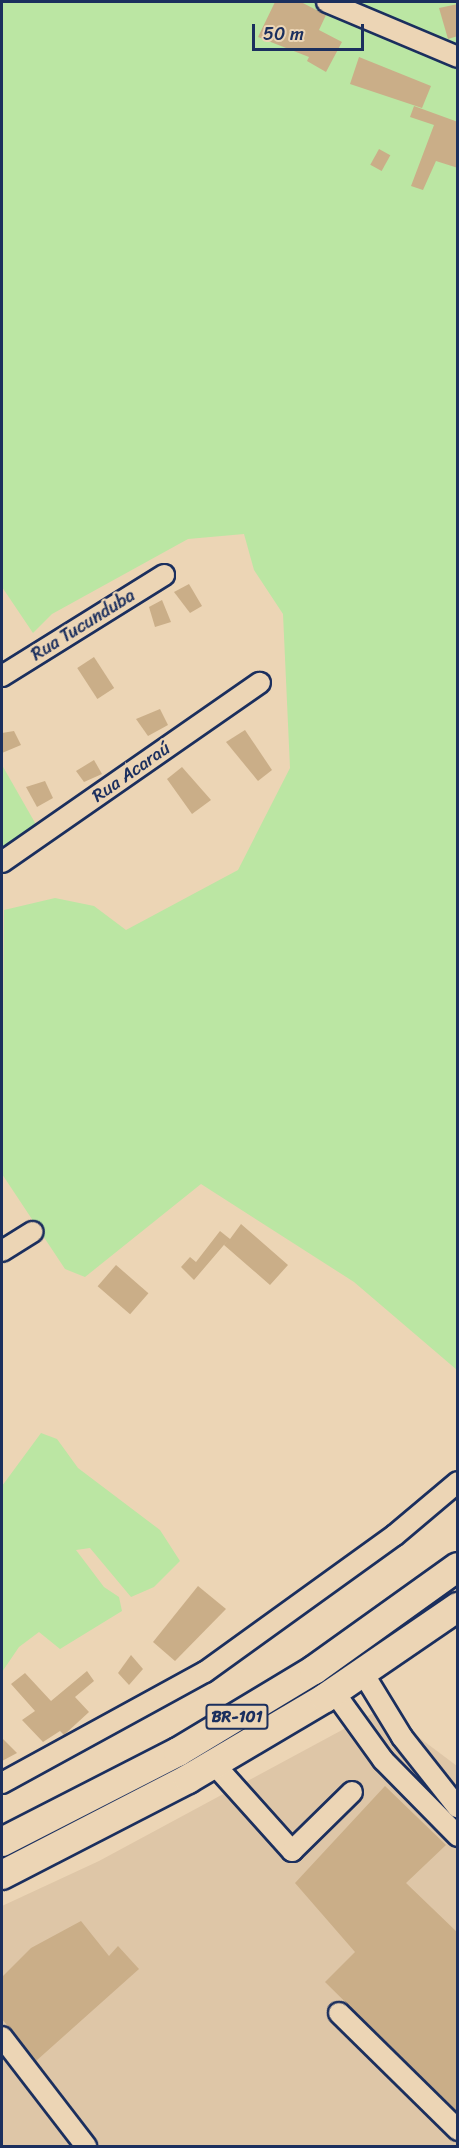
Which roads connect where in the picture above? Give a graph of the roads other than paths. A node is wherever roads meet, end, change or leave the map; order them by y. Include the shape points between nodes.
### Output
1 (327, 2) edge
2 (458, 57) edge
3 (164, 575) dead end
4 (2, 676) edge
5 (260, 683) dead end
6 (2, 862) edge
7 (33, 1232) dead end
8 (2, 1251) edge
9 (458, 1482) edge
10 (458, 1567) edge
11 (458, 1607) edge
12 (363, 1673) junction
13 (334, 1692) junction
14 (214, 1764) junction
15 (2, 1783) edge
16 (352, 1792) dead end
17 (458, 1808) edge
18 (458, 1836) edge
19 (2, 1842) edge
20 (4, 1875) edge
21 (339, 2013) dead end
22 (2, 2037) edge
23 (458, 2130) edge
24 (86, 2146) edge

1 - 2 street
3 - 4 street, Rua Tucunduba
5 - 6 street, Rua Acaraú
7 - 8 street
9 - 15 street via 395,1535 206,1672
10 - 19 highway, BR-101 via 295,1682 178,1752
11 - 12 highway, BR-101
12 - 13 highway, BR-101
12 - 17 street via 402,1737
13 - 14 highway, BR-101
13 - 18 street via 383,1760
14 - 16 street via 292,1851
14 - 20 highway, BR-101
21 - 23 street
22 - 24 street

